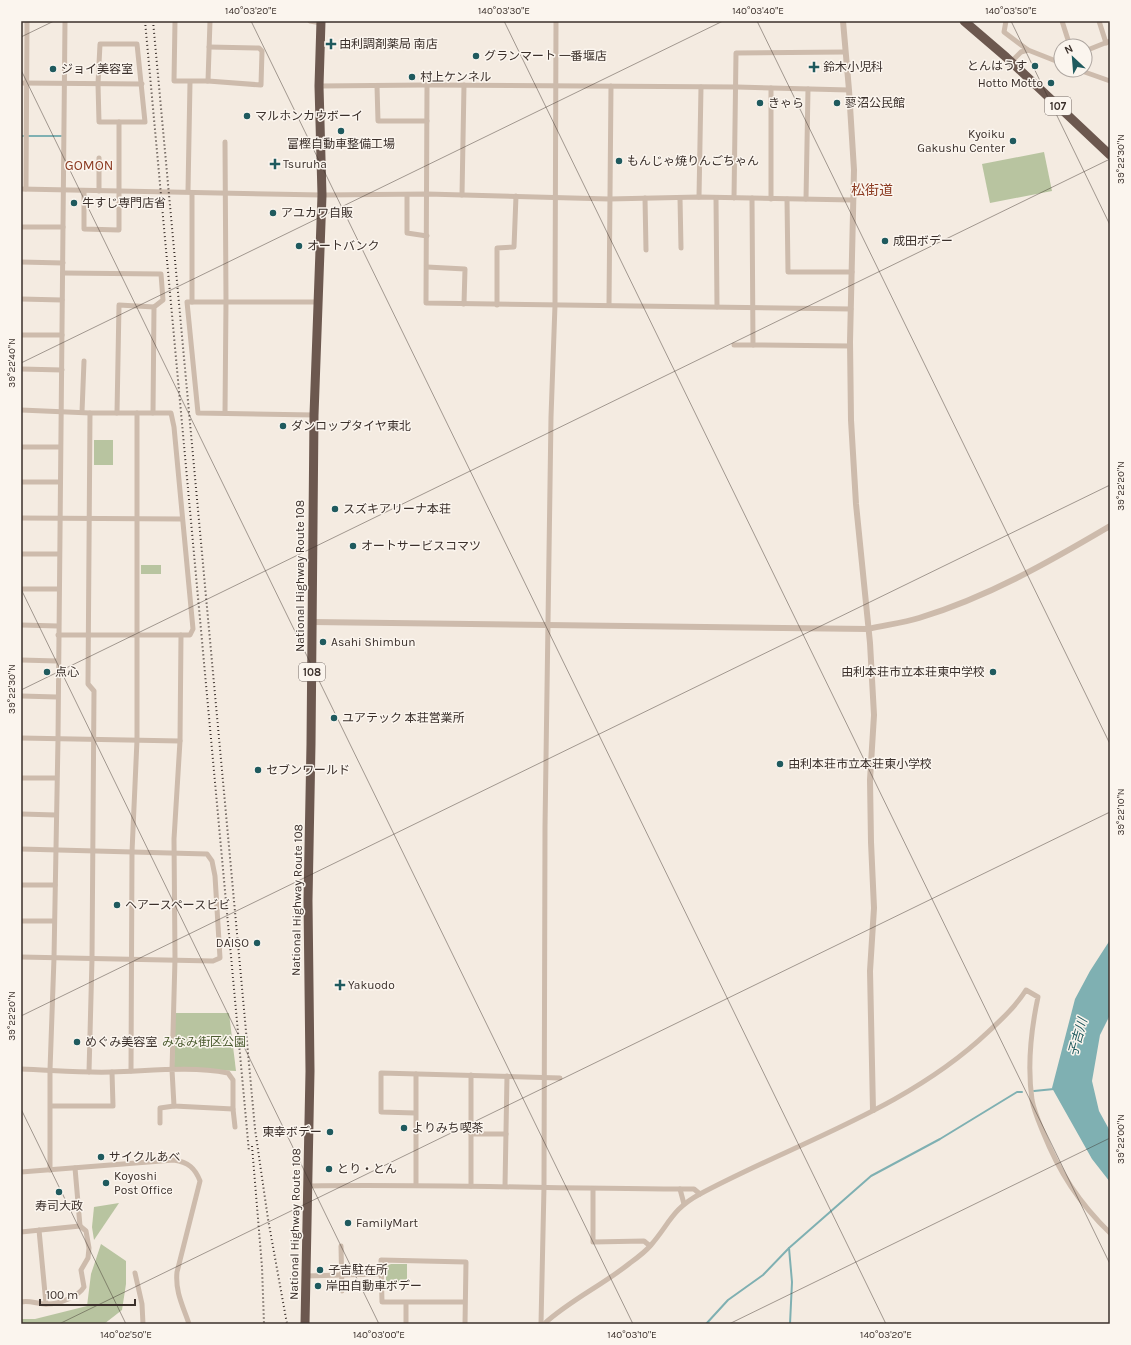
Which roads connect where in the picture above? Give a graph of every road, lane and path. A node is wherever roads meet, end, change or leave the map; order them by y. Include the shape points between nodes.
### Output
1 (27, 21) edge
2 (65, 21) edge
3 (175, 21) edge
4 (210, 21) edge
5 (310, 21) edge
6 (556, 21) edge
7 (843, 21) edge
8 (964, 21) edge
9 (1006, 21) edge
10 (1062, 21) edge
11 (1099, 21) edge
12 (321, 22) edge
13 (1067, 38) edge
14 (1108, 42) edge
15 (23, 45) edge
16 (209, 47) junction
17 (1093, 48) edge
18 (1028, 50) junction
19 (845, 52) junction
20 (1053, 60) edge
21 (1011, 62) junction
22 (1093, 75) edge
23 (208, 81) junction
24 (190, 82) junction
25 (1110, 82) edge
26 (24, 83) edge
27 (63, 84) junction
28 (98, 84) junction
29 (142, 84) junction
30 (427, 84) junction
31 (464, 85) junction
32 (319, 86) junction
33 (377, 86) junction
34 (611, 86) junction
35 (555, 87) junction
36 (701, 87) junction
37 (737, 87) junction
38 (771, 88) junction
39 (808, 89) junction
40 (849, 90) junction
41 (426, 121) junction
42 (119, 122) junction
43 (225, 142) dead end
44 (1110, 155) edge
45 (99, 158) dead end
46 (24, 189) edge
47 (63, 190) junction
48 (84, 191) junction
49 (99, 191) junction
50 (120, 192) junction
51 (190, 192) junction
52 (226, 194) junction
53 (427, 194) junction
54 (322, 195) junction
55 (407, 195) junction
56 (462, 195) junction
57 (516, 196) junction
58 (554, 197) junction
59 (645, 198) junction
60 (680, 198) junction
61 (699, 198) junction
62 (716, 198) junction
63 (734, 198) junction
64 (752, 198) junction
65 (609, 199) junction
66 (771, 199) junction
67 (787, 199) junction
68 (806, 199) junction
69 (853, 200) junction
70 (21, 227) edge
71 (63, 227) junction
72 (427, 236) junction
73 (681, 248) dead end
74 (646, 250) dead end
75 (21, 262) edge
76 (63, 263) junction
77 (427, 267) junction
78 (852, 272) junction
79 (63, 273) junction
80 (21, 299) edge
81 (62, 300) junction
82 (226, 301) junction
83 (192, 302) junction
84 (319, 302) junction
85 (464, 304) junction
86 (497, 305) junction
87 (555, 305) junction
88 (609, 305) junction
89 (154, 307) junction
90 (717, 308) junction
91 (752, 308) junction
92 (851, 309) junction
93 (21, 334) edge
94 (62, 335) junction
95 (734, 345) dead end
96 (753, 345) junction
97 (850, 346) junction
98 (84, 361) dead end
99 (21, 369) edge
100 (62, 370) junction
101 (21, 410) edge
102 (61, 411) junction
103 (82, 412) junction
104 (90, 413) junction
105 (117, 413) junction
106 (137, 413) junction
107 (153, 413) junction
108 (225, 413) junction
109 (314, 415) junction
110 (21, 446) edge
111 (60, 447) junction
112 (21, 482) edge
113 (60, 482) junction
114 (21, 518) edge
115 (60, 518) junction
116 (89, 519) junction
117 (136, 519) junction
118 (182, 519) junction
119 (1110, 526) edge
120 (21, 554) edge
121 (58, 554) junction
122 (21, 589) edge
123 (58, 589) junction
124 (312, 622) junction
125 (21, 625) edge
126 (58, 626) junction
127 (549, 626) junction
128 (868, 629) junction
129 (58, 635) junction
130 (88, 635) junction
131 (136, 636) junction
132 (182, 636) junction
133 (21, 660) edge
134 (57, 660) junction
135 (21, 696) edge
136 (58, 697) junction
137 (21, 738) edge
138 (58, 739) junction
139 (137, 740) junction
140 (93, 741) junction
141 (180, 741) junction
142 (21, 778) edge
143 (56, 778) junction
144 (21, 814) edge
145 (56, 815) junction
146 (21, 849) edge
147 (56, 849) junction
148 (93, 851) junction
149 (132, 852) junction
150 (175, 852) junction
151 (21, 885) edge
152 (55, 885) junction
153 (21, 921) edge
154 (54, 921) junction
155 (21, 957) edge
156 (54, 958) junction
157 (92, 959) junction
158 (132, 959) junction
159 (175, 959) junction
160 (21, 1069) edge
161 (50, 1070) junction
162 (172, 1070) junction
163 (131, 1071) junction
164 (88, 1072) junction
165 (112, 1072) junction
166 (416, 1074) junction
167 (471, 1075) junction
168 (507, 1076) junction
169 (544, 1076) junction
170 (560, 1078) dead end
171 (51, 1106) junction
172 (174, 1106) junction
173 (234, 1109) junction
174 (873, 1110) junction
175 (415, 1113) junction
176 (160, 1123) dead end
177 (235, 1127) dead end
178 (471, 1134) junction
179 (506, 1134) junction
180 (75, 1168) junction
181 (50, 1170) junction
182 (21, 1172) edge
183 (416, 1185) junction
184 (309, 1186) junction
185 (471, 1186) junction
186 (505, 1186) junction
187 (544, 1187) junction
188 (593, 1189) junction
189 (680, 1189) junction
190 (700, 1194) junction
191 (684, 1204) junction
192 (80, 1226) junction
193 (39, 1230) junction
194 (21, 1232) edge
195 (1110, 1233) edge
196 (341, 1246) dead end
197 (650, 1246) junction
198 (135, 1273) dead end
199 (381, 1274) junction
200 (305, 1276) junction
201 (342, 1276) junction
202 (342, 1291) dead end
203 (21, 1302) edge
204 (465, 1302) junction
205 (406, 1303) junction
206 (46, 1304) junction
207 (143, 1324) edge
208 (189, 1324) edge
209 (305, 1324) edge
210 (406, 1324) edge
211 (465, 1324) edge
212 (541, 1324) edge
213 (544, 1324) edge

1 - 15 street
2 - 27 street
3 - 24 street via 174,81
4 - 16 street
5 - 12 street
6 - 35 street
7 - 19 street
8 - 21 highway, 107
9 - 18 street via 1004,32
10 - 13 street
11 - 14 street
12 - 32 highway, National Highway Route 108 / 108
14 - 17 street
15 - 26 street
16 - 23 street
16 - 23 street via 259,48 262,52 262,85
18 - 20 street
18 - 21 street via 1021,52
19 - 37 street via 736,53
19 - 40 street
21 - 44 highway, 107
22 - 25 street
23 - 24 street
24 - 51 street
26 - 27 street
26 - 46 street
27 - 28 street
27 - 47 street
28 - 29 street
28 - 29 street via 100,44 137,44
28 - 42 street via 99,122
29 - 42 street via 145,122
30 - 31 street
30 - 33 street
30 - 41 street
31 - 35 street
31 - 56 street
32 - 33 street
32 - 54 highway, National Highway Route 108 / 108
33 - 41 street via 378,121
34 - 35 street
34 - 36 street
34 - 65 street
35 - 58 street
36 - 37 street
36 - 61 street
37 - 38 street
37 - 63 street
38 - 39 street
38 - 66 street
39 - 40 street
39 - 68 street
40 - 69 street via 854,170
41 - 53 street
42 - 50 street
43 - 52 street
45 - 49 street
46 - 47 street
47 - 48 street
47 - 71 street
48 - 49 street
48 - 50 street via 84,229 119,230
49 - 50 street
50 - 51 street
51 - 52 street
51 - 83 street
52 - 54 street
52 - 82 street
53 - 55 street
53 - 56 street
53 - 72 street
54 - 55 street
54 - 84 highway, National Highway Route 108 / 108
55 - 72 street via 407,233
56 - 57 street
57 - 58 street
57 - 86 street via 514,247 498,248
58 - 65 street
58 - 87 street
59 - 60 street
59 - 65 street
59 - 74 street
60 - 61 street
60 - 73 street
61 - 62 street
62 - 63 street
62 - 90 street
63 - 64 street
64 - 66 street
64 - 91 street
65 - 88 street
66 - 67 street
67 - 68 street
67 - 78 street via 788,272
68 - 69 street
69 - 78 street
70 - 71 street
71 - 76 street
72 - 77 street
75 - 76 street
76 - 79 street
77 - 85 street via 465,269
77 - 85 street via 426,303
78 - 92 street
79 - 81 street
79 - 89 street via 161,274 163,300
80 - 81 street
81 - 94 street
82 - 83 street
82 - 84 street
82 - 108 street
83 - 108 street via 187,302 198,413
84 - 109 highway, National Highway Route 108 / 108
85 - 86 street
86 - 87 street
87 - 88 street
87 - 127 street
88 - 90 street
89 - 105 street via 118,305
89 - 107 street
90 - 91 street
91 - 92 street
91 - 96 street
92 - 97 street
93 - 94 street
94 - 100 street
95 - 96 street
96 - 97 street
97 - 128 street via 856,504
98 - 103 street
99 - 100 street
100 - 102 street
101 - 102 street
102 - 103 street
102 - 111 street
103 - 104 street
104 - 105 street
104 - 116 street
105 - 106 street
106 - 107 street
106 - 117 street
107 - 118 street via 171,413
108 - 109 street
109 - 124 highway, National Highway Route 108 / 108
110 - 111 street
111 - 113 street
112 - 113 street
113 - 115 street
114 - 115 street
115 - 116 street
115 - 121 street
116 - 117 street
116 - 130 street
117 - 118 street
117 - 131 street
118 - 132 street via 193,629 190,636
119 - 128 street via 1034,570 976,598 917,619
120 - 121 street
121 - 123 street
122 - 123 street
123 - 126 street
124 - 127 street
124 - 184 highway, National Highway Route 108 / 108 via 308,901
125 - 126 street
126 - 129 street
127 - 128 street
127 - 169 street
128 - 174 street via 874,715 870,780 874,908 870,971
129 - 130 street
129 - 134 street
130 - 131 street
130 - 140 street via 88,684 94,691
131 - 132 street
131 - 139 street
132 - 141 street
133 - 134 street
134 - 136 street
135 - 136 street
136 - 138 street
137 - 138 street
138 - 140 street
138 - 143 street
139 - 140 street
139 - 141 street
139 - 149 street
140 - 148 street
141 - 150 street
142 - 143 street
143 - 145 street
144 - 145 street
145 - 147 street
146 - 147 street
147 - 148 street
147 - 152 street
148 - 149 street
148 - 157 street
149 - 150 street
149 - 158 street
150 - 159 street
150 - 159 street via 207,854 212,861 220,958 213,961
151 - 152 street
152 - 154 street
153 - 154 street
154 - 156 street
155 - 156 street
156 - 157 street
156 - 161 street
157 - 158 street
157 - 164 street
158 - 159 street
158 - 163 street
159 - 162 street
160 - 161 street
161 - 164 street
161 - 171 street
162 - 163 street
162 - 172 street
162 - 173 street via 228,1073 233,1080
163 - 165 street
164 - 165 street
165 - 171 street via 113,1106
166 - 167 street
166 - 175 street
166 - 175 street via 381,1073 382,1112
167 - 168 street
167 - 178 street
168 - 169 street
168 - 179 street
169 - 170 street
169 - 187 street
171 - 181 street
172 - 173 street
172 - 176 street via 160,1108
173 - 177 street
174 - 190 street
174 - 195 street via 944,1070 1002,1020 1026,990 1038,997 1032,1026 1030,1058 1032,1101 1036,1113 1057,1165 1076,1194
175 - 183 street
178 - 179 street
178 - 185 street
179 - 186 street
180 - 181 street
180 - 192 street
180 - 208 street via 174,1160 192,1166 200,1181 176,1282 178,1298
181 - 182 street
183 - 184 street
183 - 185 street
184 - 200 highway, National Highway Route 108 / 108
185 - 186 street
186 - 187 street
187 - 188 street
187 - 212 street
188 - 189 street
188 - 197 street via 593,1242 644,1241
189 - 190 street via 694,1189
189 - 191 street
190 - 191 street
191 - 197 street via 669,1218
192 - 193 street
192 - 206 street via 86,1231 89,1248 88,1258 81,1270 84,1287 81,1292 60,1302
193 - 194 street
193 - 206 street
196 - 201 street
197 - 213 street via 629,1264
198 - 207 street via 142,1304
199 - 201 street
199 - 204 street via 382,1260 466,1262
199 - 205 street via 382,1302
200 - 201 street
200 - 209 highway, National Highway Route 108 / 108
201 - 202 street
203 - 206 street
204 - 205 street
204 - 211 street
205 - 210 street

